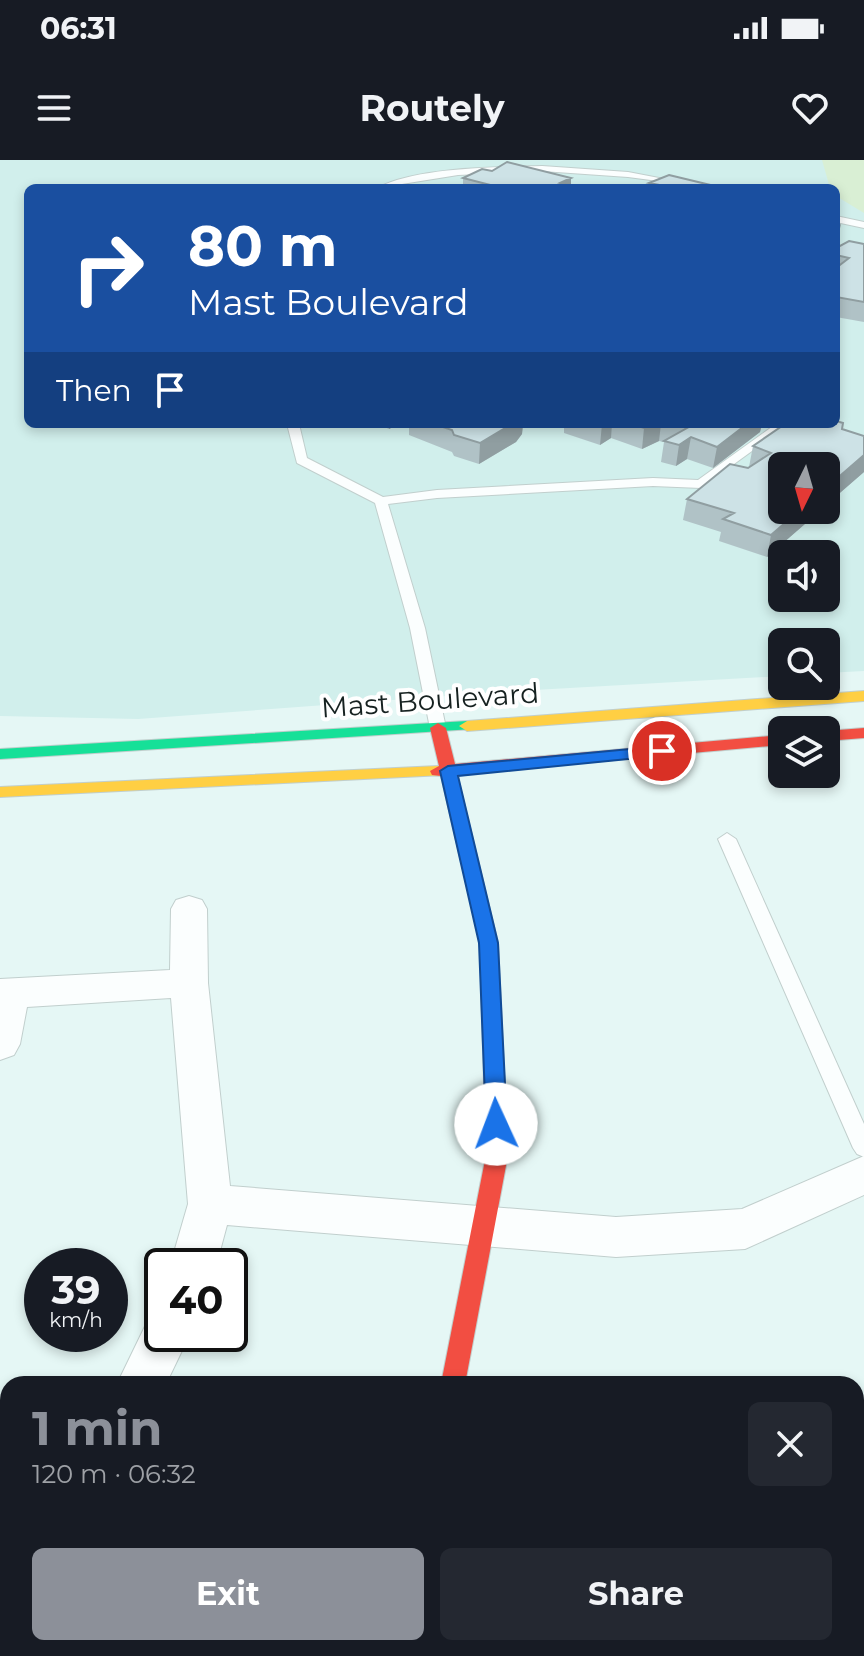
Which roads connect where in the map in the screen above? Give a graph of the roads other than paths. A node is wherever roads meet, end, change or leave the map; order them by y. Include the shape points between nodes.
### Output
1 (390, 184) edge
2 (686, 184) edge
3 (840, 220) edge
4 (864, 225) edge
5 (294, 428) edge
6 (778, 428) edge
7 (381, 501) junction
8 (864, 696) edge
9 (438, 728) junction
10 (864, 733) edge
11 (840, 735) edge
12 (768, 741) edge
13 (0, 754) edge
14 (448, 771) junction
15 (0, 792) edge
16 (727, 839) dead end
17 (189, 909) dead end
18 (189, 983) junction
19 (6, 994) edge
20 (0, 1044) edge
21 (864, 1148) edge
22 (864, 1175) edge
23 (210, 1204) junction
24 (486, 1225) junction
25 (198, 1248) edge
26 (157, 1352) edge
27 (145, 1376) edge
28 (455, 1376) edge

1 - 2 lane via 455,166 513,165 619,171
3 - 4 lane
5 - 7 lane via 301,460
6 - 7 lane via 701,484 653,482
7 - 9 lane via 429,675
8 - 9 main road, Mast Boulevard
9 - 13 main road, Mast Boulevard
9 - 14 main road
10 - 11 main road
12 - 14 main road
14 - 15 main road
14 - 24 main road via 489,943 497,1155
16 - 21 lane
17 - 18 street
18 - 19 street
18 - 23 street
19 - 20 street
22 - 24 street via 745,1229 616,1237
23 - 24 street
23 - 25 street
24 - 28 main road
26 - 27 street

